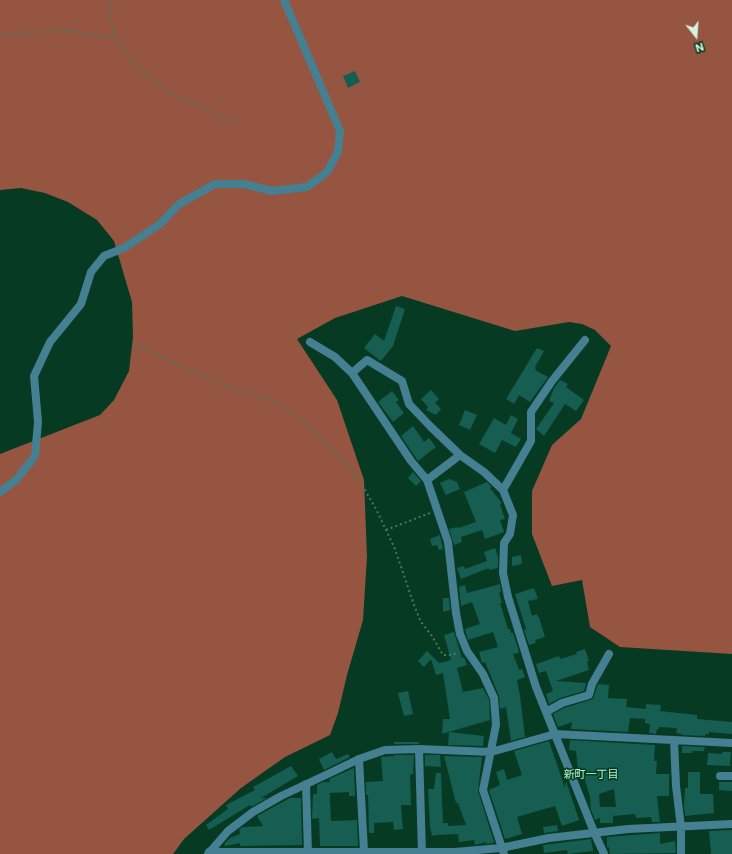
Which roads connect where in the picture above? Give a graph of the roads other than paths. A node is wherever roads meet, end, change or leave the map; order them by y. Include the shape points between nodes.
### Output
1 (284, 0) edge
2 (586, 340) dead end
3 (310, 342) dead end
4 (352, 373) junction
5 (460, 455) junction
6 (427, 480) junction
7 (503, 490) junction
8 (0, 492) edge
9 (609, 654) dead end
10 (546, 712) junction
11 (555, 734) junction
12 (674, 740) junction
13 (732, 743) edge
14 (419, 749) junction
15 (491, 752) junction
16 (359, 759) junction
17 (720, 776) dead end
18 (732, 776) edge
19 (306, 784) junction
20 (732, 824) edge
21 (681, 827) junction
22 (594, 832) junction
23 (364, 851) junction
24 (503, 851) edge
25 (208, 853) edge
26 (308, 853) edge
27 (422, 853) edge
28 (604, 854) edge
29 (681, 854) edge

1 - 8 street via 340,131 338,152 327,172 307,187 272,191 244,184 215,184 179,204 160,224 130,244 104,256 91,272 81,304 50,342 34,376 38,422 35,456 16,480
2 - 7 street via 552,381 531,412 531,441
3 - 4 street via 336,357
4 - 5 street via 368,360 402,381 409,404
4 - 6 street via 411,462
5 - 6 street
5 - 7 street
6 - 15 street via 448,542 460,634 466,651 483,674 494,698 496,725
7 - 10 street via 513,515 510,534 504,543 503,573 508,597
9 - 10 street via 592,684 589,695 562,703
10 - 11 street
11 - 12 street
11 - 15 street
11 - 22 street
12 - 13 street
12 - 21 street
14 - 15 street
14 - 16 street via 385,750
14 - 27 street
15 - 24 street via 483,790
16 - 19 street
16 - 23 street
17 - 18 street
19 - 25 street via 253,812 228,831
19 - 26 street
20 - 21 street
21 - 22 street via 628,828
21 - 29 street
22 - 24 street via 549,838
22 - 28 street
23 - 26 street
23 - 27 street
24 - 27 street
25 - 26 street

